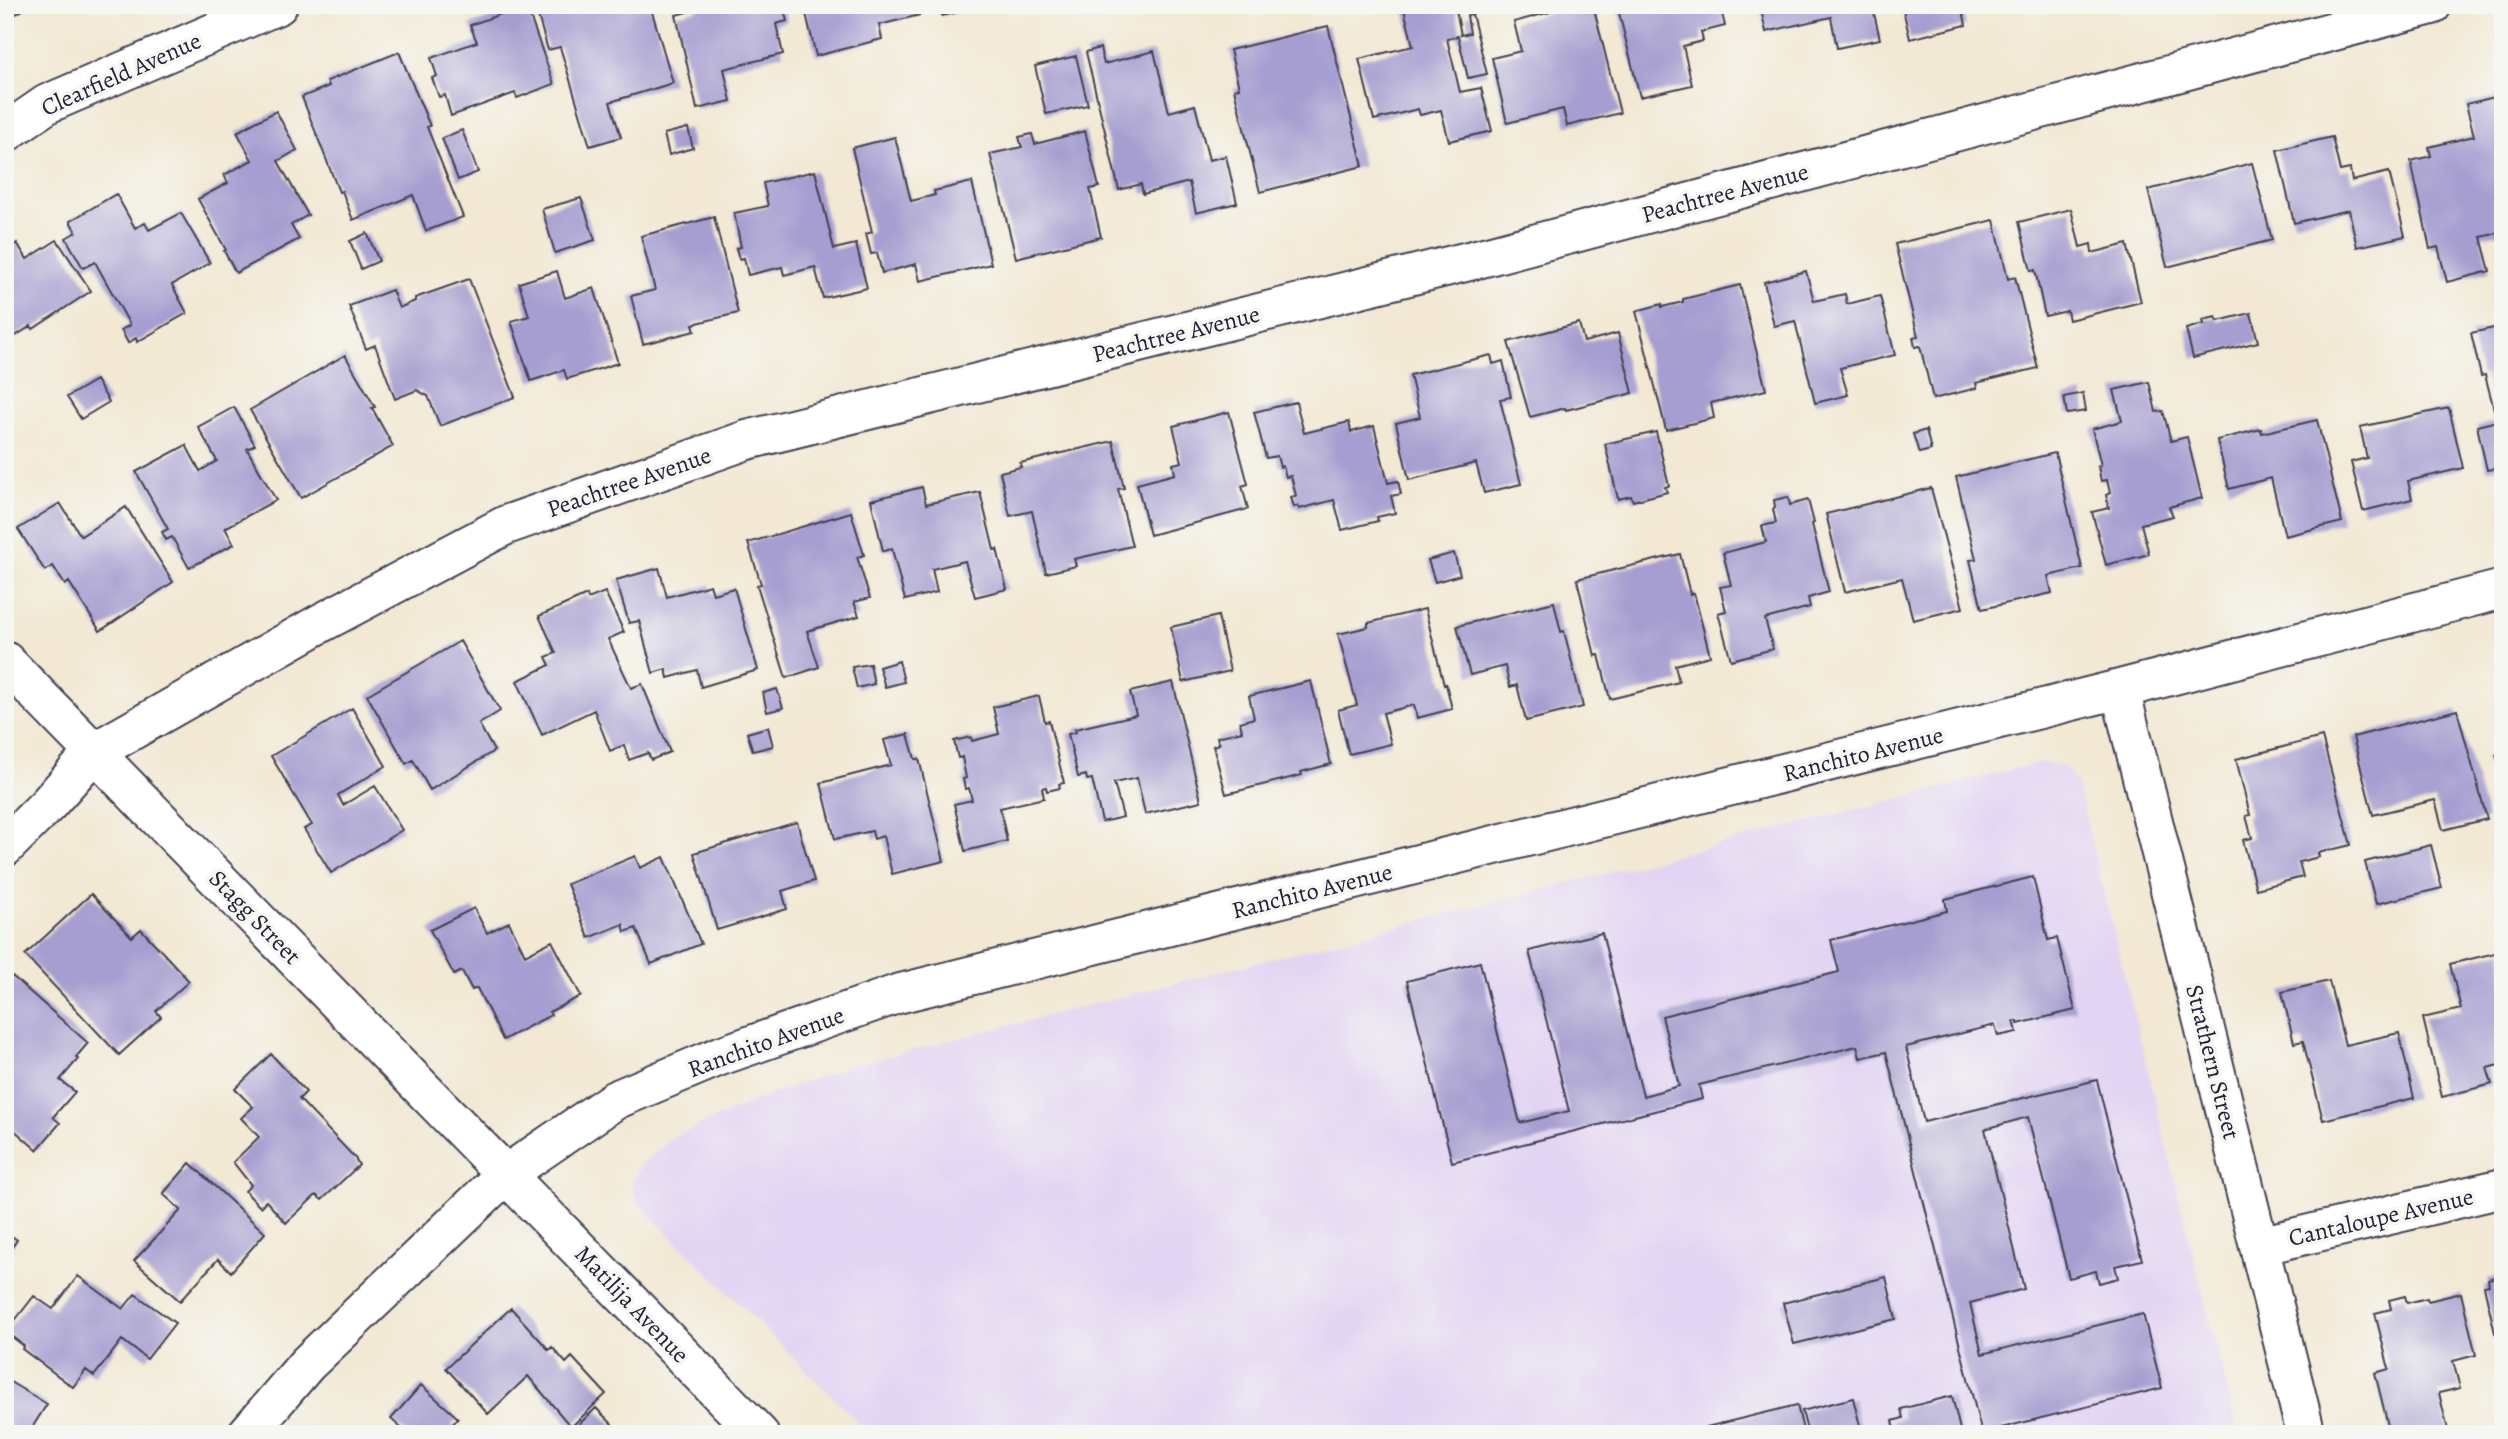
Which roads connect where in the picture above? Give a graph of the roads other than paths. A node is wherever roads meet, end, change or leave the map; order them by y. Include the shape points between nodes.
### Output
1 (278, 5) edge
2 (2432, 5) edge
3 (5, 132) edge
4 (2503, 589) edge
5 (5, 661) edge
6 (2120, 689) junction
7 (94, 752) junction
8 (5, 846) edge
9 (505, 1175) junction
10 (2503, 1188) edge
11 (2259, 1246) junction
12 (247, 1434) edge
13 (759, 1434) edge
14 (2306, 1434) edge

1 - 3 street, Clearfield Avenue via 47,104
2 - 7 street, Peachtree Avenue via 1464,262 747,440 506,525
4 - 6 street, Ranchito Avenue
5 - 7 street, Stagg Street
6 - 9 street, Ranchito Avenue via 897,994 720,1056 615,1100
6 - 11 street, Strathern Street
7 - 8 street, Peachtree Avenue
7 - 9 street, Stagg Street
9 - 12 street, Ranchito Avenue via 307,1364
9 - 13 street, Matilija Avenue
10 - 11 street, Cantaloupe Avenue
11 - 14 street, Strathern Street

